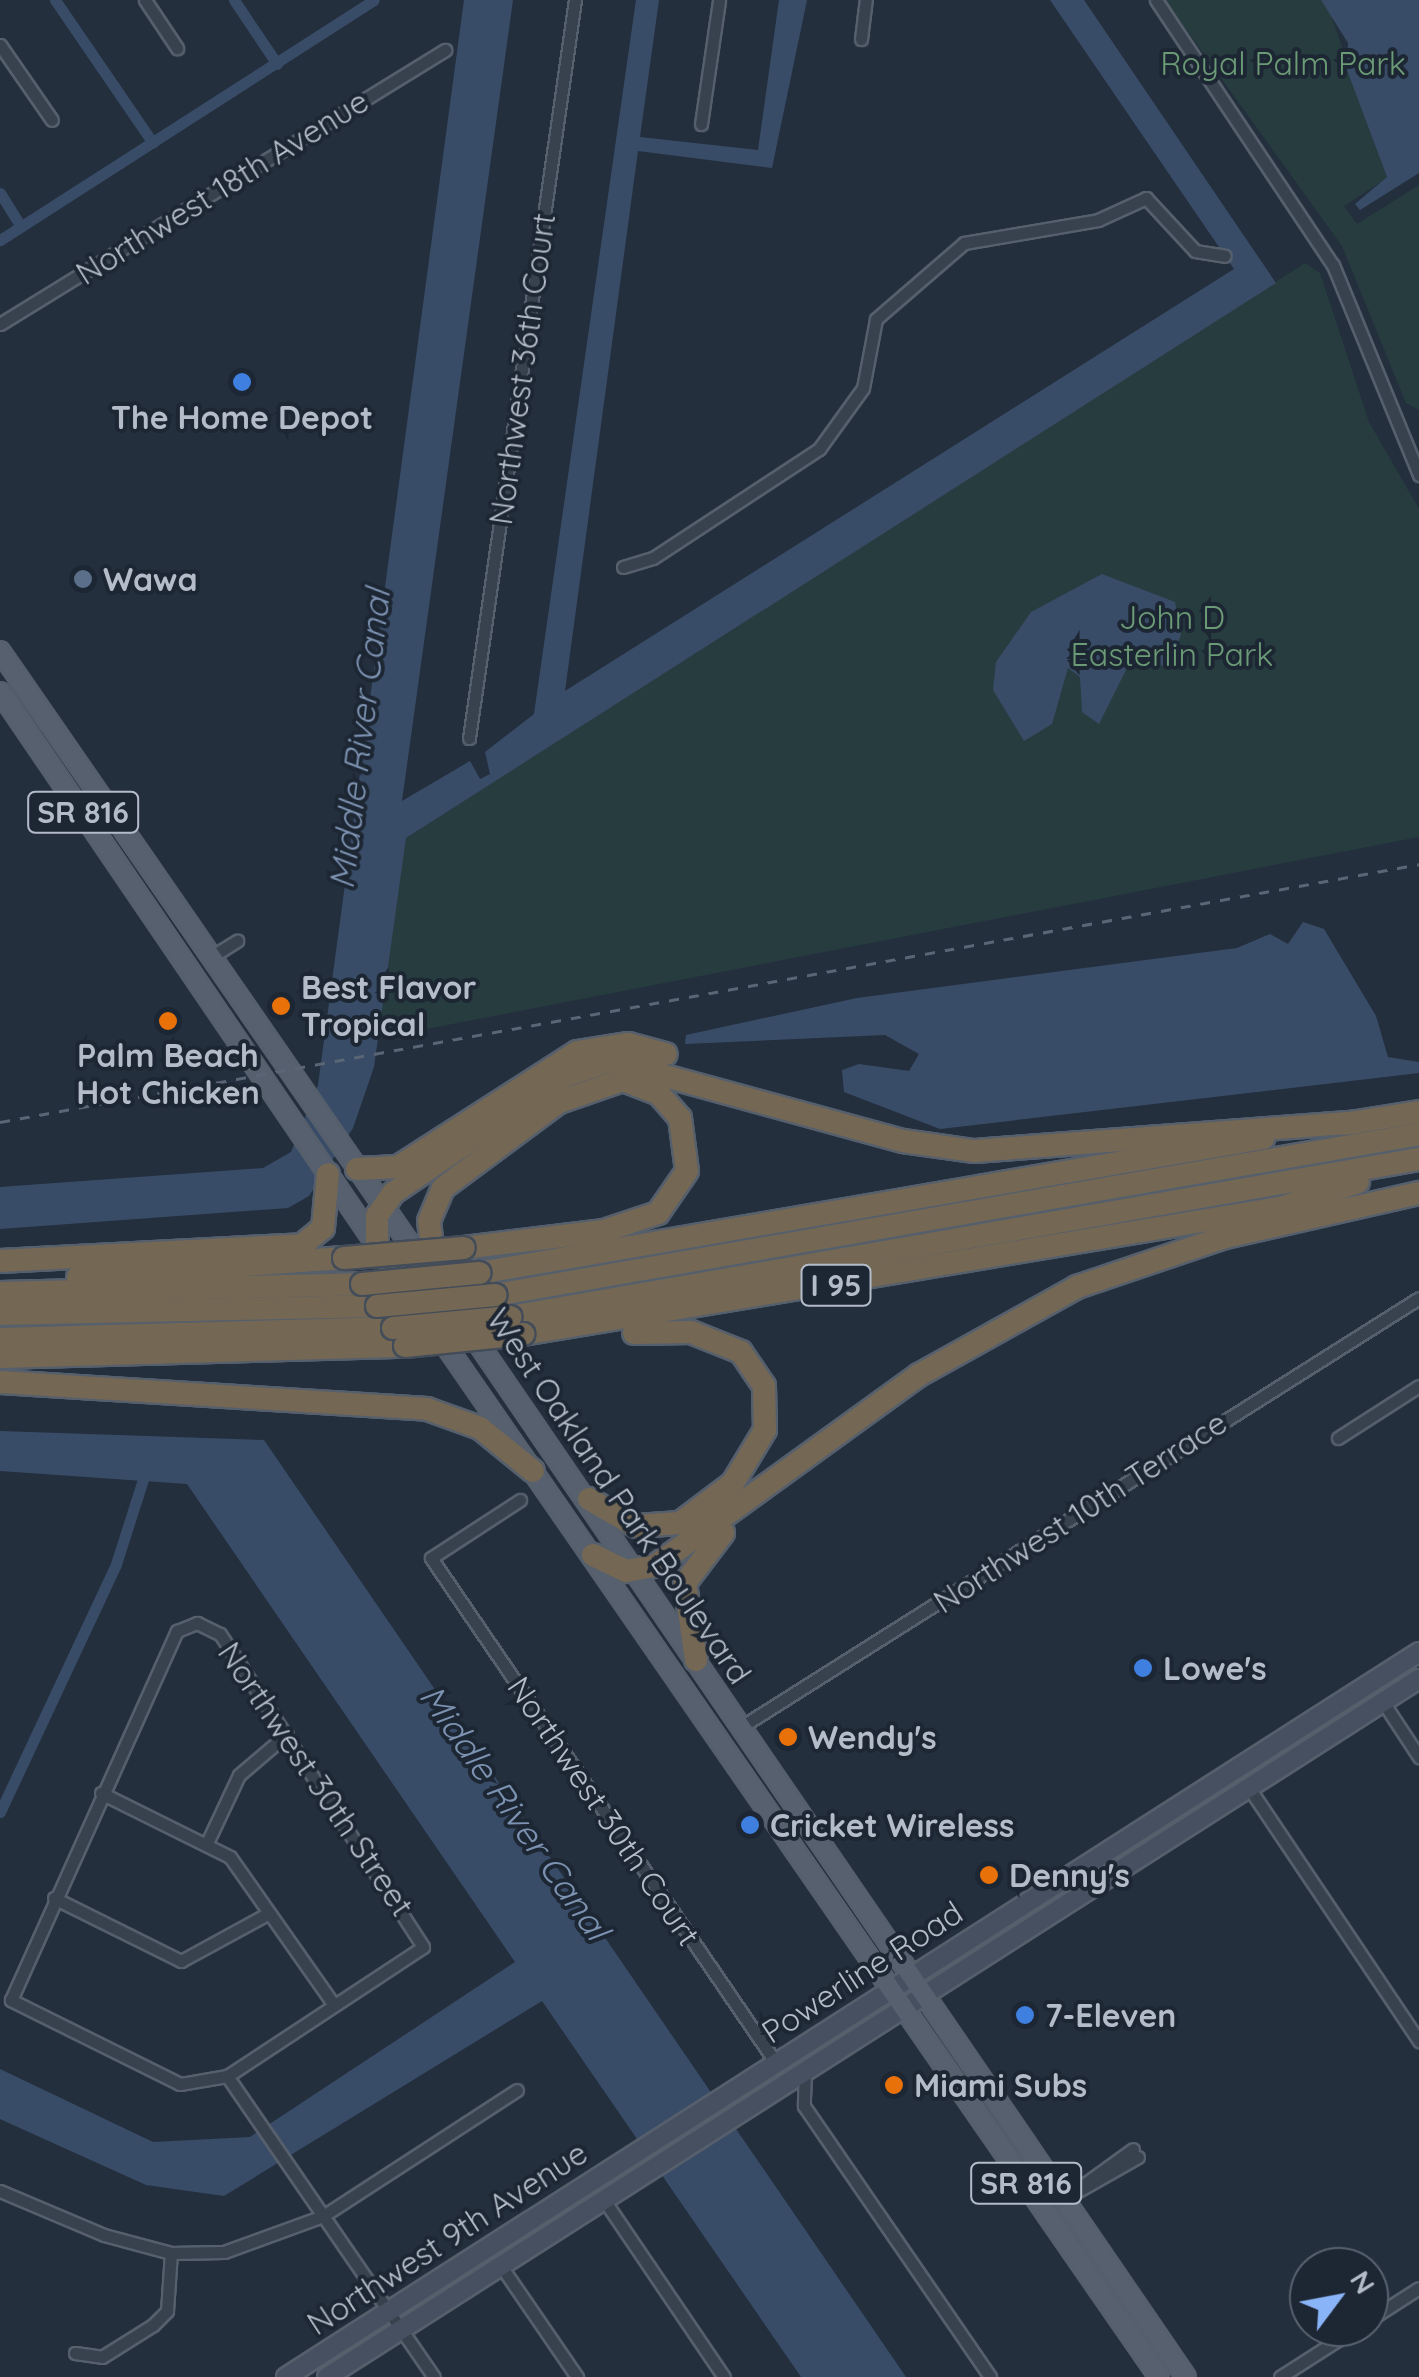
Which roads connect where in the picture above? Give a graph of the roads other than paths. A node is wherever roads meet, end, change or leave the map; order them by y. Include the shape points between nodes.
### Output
1 (145, 0) edge
2 (575, 0) edge
3 (719, 0) edge
4 (866, 0) edge
5 (1156, 0) edge
6 (861, 39) dead end
7 (0, 45) edge
8 (177, 48) dead end
9 (445, 50) dead end
10 (52, 120) dead end
11 (701, 124) dead end
12 (1222, 251) dead end
13 (0, 324) edge
14 (1419, 475) edge
15 (623, 567) dead end
16 (0, 650) edge
17 (0, 692) edge
18 (12, 710) junction
19 (45, 716) junction
20 (469, 738) dead end
21 (76, 802) junction
22 (110, 810) junction
23 (237, 941) dead end
24 (176, 947) junction
25 (211, 957) junction
26 (210, 997) junction
27 (1419, 1112) edge
28 (1358, 1122) junction
29 (865, 1130) junction
30 (1419, 1134) edge
31 (1419, 1160) edge
32 (354, 1164) junction
33 (328, 1174) junction
34 (1419, 1184) edge
35 (1123, 1188) junction
36 (968, 1192) junction
37 (1419, 1193) edge
38 (382, 1205) junction
39 (1276, 1210) junction
40 (377, 1246) junction
41 (0, 1261) edge
42 (436, 1282) junction
43 (0, 1291) edge
44 (1419, 1298) edge
45 (0, 1314) edge
46 (516, 1326) junction
47 (399, 1337) junction
48 (0, 1339) edge
49 (0, 1358) edge
50 (0, 1382) edge
51 (1419, 1386) edge
52 (1338, 1438) dead end
53 (800, 1464) junction
54 (533, 1472) junction
55 (589, 1498) junction
56 (520, 1500) dead end
57 (593, 1555) junction
58 (638, 1572) junction
59 (1412, 1657) edge
60 (696, 1660) junction
61 (1419, 1679) edge
62 (1368, 1684) junction
63 (1382, 1702) junction
64 (702, 1713) junction
65 (1350, 1724) junction
66 (741, 1727) junction
67 (287, 1734) junction
68 (1419, 1757) edge
69 (1249, 1788) junction
70 (101, 1793) junction
71 (1196, 1794) junction
72 (1153, 1822) junction
73 (1168, 1839) junction
74 (207, 1843) junction
75 (1147, 1853) junction
76 (54, 1898) junction
77 (270, 1913) junction
78 (912, 1976) junction
79 (892, 1988) junction
80 (924, 1994) junction
81 (334, 2005) junction
82 (905, 2007) junction
83 (1419, 2041) edge
84 (776, 2063) junction
85 (805, 2071) junction
86 (227, 2076) junction
87 (517, 2090) dead end
88 (765, 2093) junction
89 (636, 2152) junction
90 (1135, 2153) dead end
91 (653, 2168) joint
92 (0, 2191) edge
93 (1033, 2194) junction
94 (1064, 2198) junction
95 (604, 2200) junction
96 (1075, 2215) junction
97 (323, 2216) junction
98 (172, 2253) junction
99 (501, 2266) junction
100 (1419, 2288) edge
101 (1389, 2307) edge
102 (390, 2311) junction
103 (402, 2329) junction
104 (1327, 2347) edge
105 (76, 2352) dead end
106 (1154, 2370) edge
107 (286, 2377) edge
108 (327, 2377) edge
109 (434, 2377) edge
110 (577, 2377) edge
111 (724, 2377) edge
112 (990, 2377) edge
113 (1171, 2377) edge
114 (1186, 2377) edge
115 (1280, 2377) edge

1 - 8 street
2 - 20 street, Northwest 36th Court
3 - 11 street
4 - 6 street
5 - 14 street via 1334,265
7 - 10 street
9 - 13 street, Northwest 18th Avenue
12 - 15 street via 1206,255 1146,198 1098,220 964,244 876,319 863,388 819,449 653,558
16 - 19 main road, West Oakland Park Boulevard / SR 816
17 - 18 main road, West Oakland Park Boulevard / SR 816
18 - 19 main road
18 - 21 main road, West Oakland Park Boulevard / SR 816
19 - 22 main road, West Oakland Park Boulevard / SR 816
21 - 22 main road
21 - 24 main road, West Oakland Park Boulevard / SR 816
22 - 25 main road, West Oakland Park Boulevard / SR 816
23 - 25 street
24 - 25 main road
24 - 26 main road, West Oakland Park Boulevard / SR 816
25 - 26 main road
25 - 32 main road, West Oakland Park Boulevard / SR 816
26 - 33 main road, West Oakland Park Boulevard / SR 816
27 - 28 highway, I 95
28 - 29 highway via 1014,1153
28 - 36 highway, I 95
29 - 32 highway via 656,1051 610,1045 560,1060 393,1169
29 - 38 highway via 610,1060 557,1081
30 - 35 highway
31 - 39 highway
31 - 46 highway
32 - 38 main road, West Oakland Park Boulevard / SR 816
33 - 40 main road, West Oakland Park Boulevard / SR 816
33 - 41 highway via 322,1228 302,1245
34 - 39 highway, I 95
35 - 36 highway
35 - 45 highway, bridge via 496,1295 378,1306
36 - 43 highway, I 95, bridge via 479,1273 362,1284
37 - 53 highway via 1224,1237 1066,1292 934,1365
38 - 40 highway
38 - 42 main road, West Oakland Park Boulevard / SR 816
39 - 46 highway, I 95
40 - 54 main road, West Oakland Park Boulevard / SR 816
42 - 43 highway, bridge via 429,1221 443,1188 560,1102 623,1080 660,1094 680,1118 687,1171 658,1213 604,1231 464,1248 344,1258
42 - 55 main road, West Oakland Park Boulevard / SR 816
44 - 66 street, Northwest 10th Terrace
46 - 47 highway, I 95, bridge
46 - 55 highway via 701,1334 741,1352 761,1379 762,1440 699,1512 646,1528
47 - 48 highway
47 - 49 highway, I 95
50 - 54 highway via 427,1409 480,1428
51 - 52 street
53 - 58 highway
53 - 60 highway via 691,1569 684,1609
54 - 57 main road, West Oakland Park Boulevard / SR 816
55 - 58 main road, West Oakland Park Boulevard / SR 816
56 - 84 street, Northwest 30th Court via 431,1558
57 - 58 highway
57 - 64 main road, West Oakland Park Boulevard / SR 816
58 - 60 main road, West Oakland Park Boulevard / SR 816
59 - 62 main road, Powerline Road
59 - 63 main road
60 - 66 main road, West Oakland Park Boulevard / SR 816
61 - 63 main road, Powerline Road
62 - 65 main road
62 - 71 main road, Powerline Road
63 - 65 main road, Powerline Road
63 - 68 street
64 - 66 main road
64 - 79 main road, West Oakland Park Boulevard / SR 816
65 - 69 main road, Powerline Road
66 - 78 main road, West Oakland Park Boulevard / SR 816
67 - 70 street, Northwest 30th Street via 220,1634 197,1623 178,1630
67 - 74 street via 239,1775
67 - 81 street, Northwest 30th Street via 422,1947
69 - 73 main road, Powerline Road
69 - 83 street
70 - 74 street
70 - 76 street
71 - 72 main road, Powerline Road
71 - 73 main road
72 - 75 main road
72 - 78 main road, Powerline Road
73 - 75 main road, Powerline Road
74 - 77 street via 230,1857
75 - 80 main road, Powerline Road
76 - 77 street via 181,1961
76 - 86 street via 11,2000 180,2084
77 - 81 street
78 - 79 main road, Powerline Road
78 - 80 main road, West Oakland Park Boulevard / SR 816
79 - 82 main road, West Oakland Park Boulevard / SR 816
79 - 84 main road, Powerline Road
80 - 82 main road, Powerline Road
80 - 94 main road, West Oakland Park Boulevard / SR 816
81 - 86 street
82 - 85 main road, Powerline Road
82 - 93 main road, West Oakland Park Boulevard / SR 816
84 - 88 main road
84 - 89 main road, Powerline Road
85 - 88 main road, Powerline Road
85 - 112 street via 804,2106
86 - 97 street
87 - 97 street
88 - 91 main road, Powerline Road
89 - 95 main road
89 - 102 main road, Northwest 9th Avenue
90 - 94 street
91 - 95 main road, Northwest 9th Avenue
92 - 98 street
93 - 96 main road
93 - 106 main road, West Oakland Park Boulevard / SR 816
94 - 96 main road, West Oakland Park Boulevard / SR 816
95 - 99 main road, Northwest 9th Avenue
95 - 111 street
96 - 114 main road, West Oakland Park Boulevard / SR 816
97 - 98 street via 240,2248
97 - 102 street
98 - 105 street via 168,2311 102,2357
99 - 103 main road, Northwest 9th Avenue
99 - 110 street
100 - 101 street
102 - 103 street
102 - 107 main road, Northwest 9th Avenue
103 - 108 main road, Northwest 9th Avenue
103 - 109 street
104 - 115 street
106 - 113 main road via 1161,2361

